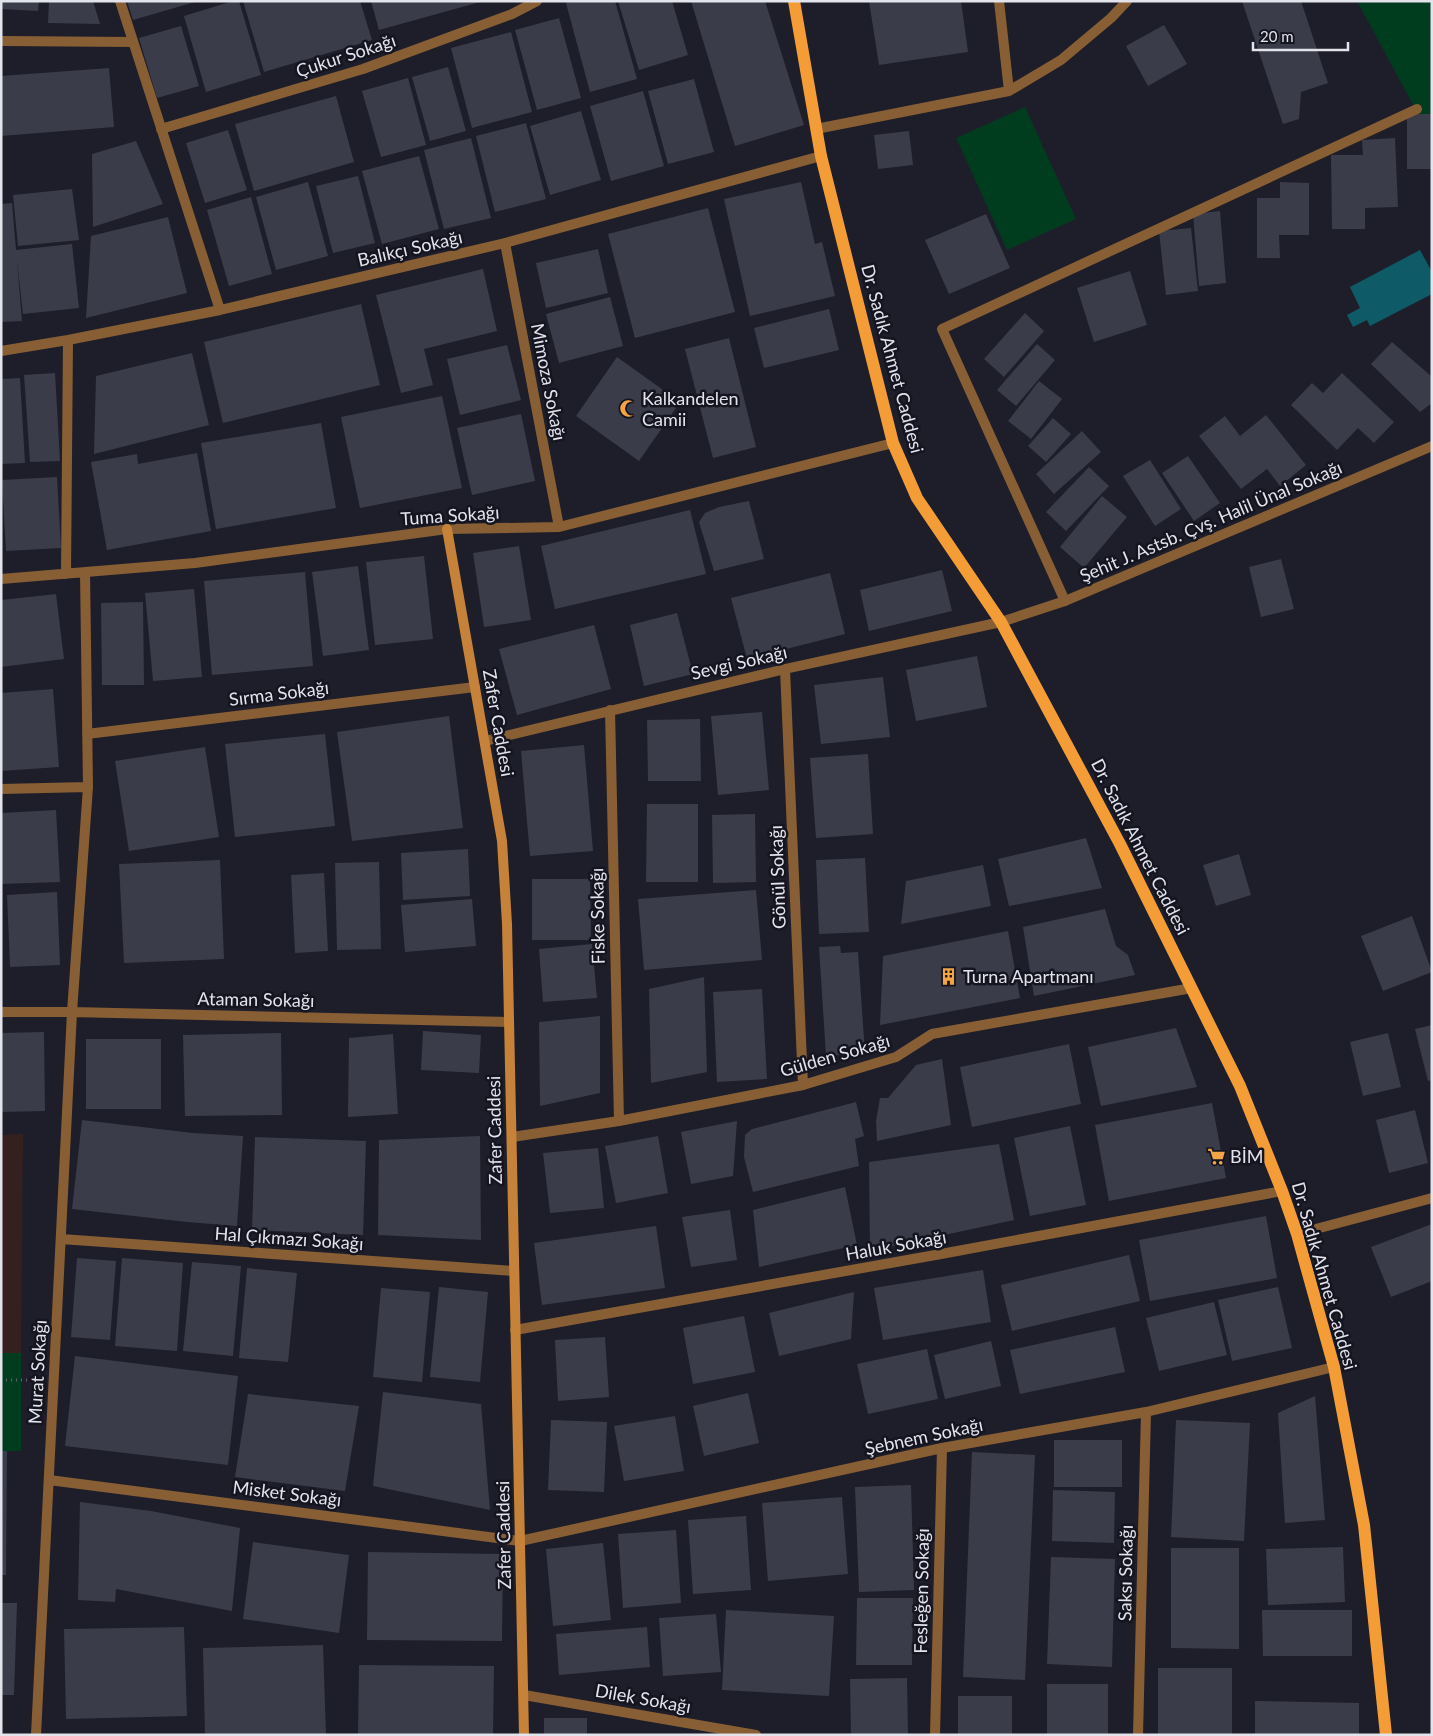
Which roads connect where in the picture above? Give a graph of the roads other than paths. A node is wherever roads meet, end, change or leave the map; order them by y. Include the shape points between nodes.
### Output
1 (120, 1) edge
2 (537, 1) edge
3 (794, 1) edge
4 (999, 1) edge
5 (1127, 1) edge
6 (1, 41) edge
7 (133, 42) junction
8 (1009, 91) junction
9 (1417, 109) dead end
10 (161, 129) junction
11 (816, 129) junction
12 (821, 156) junction
13 (505, 243) junction
14 (220, 310) junction
15 (68, 340) junction
16 (1, 351) edge
17 (893, 443) junction
18 (1432, 446) edge
19 (560, 527) junction
20 (447, 529) junction
21 (85, 572) junction
22 (66, 574) junction
23 (1, 579) edge
24 (1066, 601) junction
25 (1001, 622) junction
26 (785, 669) junction
27 (474, 687) junction
28 (610, 710) junction
29 (87, 734) junction
30 (485, 741) junction
31 (88, 787) junction
32 (1, 789) edge
33 (1192, 988) junction
34 (1, 1012) edge
35 (72, 1012) junction
36 (509, 1022) junction
37 (803, 1085) junction
38 (619, 1121) junction
39 (512, 1137) junction
40 (1282, 1191) junction
41 (1432, 1198) edge
42 (1297, 1234) junction
43 (61, 1239) junction
44 (514, 1272) junction
45 (516, 1330) junction
46 (1334, 1367) junction
47 (1146, 1412) junction
48 (942, 1448) junction
49 (49, 1480) junction
50 (520, 1541) junction
51 (524, 1695) junction
52 (36, 1735) edge
53 (524, 1735) edge
54 (756, 1735) edge
55 (935, 1735) edge
56 (1138, 1735) edge
57 (1386, 1735) edge

1 - 7 street
2 - 10 street, Çukur Sokağı via 512,14 363,69
3 - 11 main road, Dr. Sadık Ahmet Caddesi
4 - 8 street
5 - 8 street via 1061,60
6 - 7 street
7 - 10 street
8 - 11 street
9 - 24 street via 942,329
10 - 14 street
11 - 12 main road, Dr. Sadık Ahmet Caddesi
12 - 13 street, Balıkçı Sokağı
12 - 17 main road, Dr. Sadık Ahmet Caddesi
13 - 14 street, Balıkçı Sokağı
13 - 19 street, Mimoza Sokağı
14 - 15 street, Balıkçı Sokağı
15 - 16 street, Balıkçı Sokağı
15 - 22 street
17 - 19 street, Tuma Sokağı
17 - 25 main road, Dr. Sadık Ahmet Caddesi via 916,498
18 - 24 street, Şehit J. Astsb. Çvş. Halil Ünal Sokağı
19 - 20 street, Tuma Sokağı
20 - 21 street, Tuma Sokağı via 195,563
20 - 27 street, Zafer Caddesi
21 - 22 street, Tuma Sokağı
21 - 29 street
22 - 23 street, Tuma Sokağı
24 - 25 street, Şehit J. Astsb. Çvş. Halil Ünal Sokağı
25 - 26 street, Sevgi Sokağı
25 - 33 main road, Dr. Sadık Ahmet Caddesi via 1120,844
26 - 28 street, Sevgi Sokağı
26 - 37 street, Gönül Sokağı
27 - 29 street, Sırma Sokağı
27 - 30 street, Zafer Caddesi
28 - 30 street, Sevgi Sokağı
28 - 38 street, Fiske Sokağı
29 - 31 street
30 - 36 street, Zafer Caddesi via 502,841
31 - 32 street
31 - 35 street
33 - 37 street, Gülden Sokağı via 932,1034 896,1057
33 - 40 main road, Dr. Sadık Ahmet Caddesi via 1240,1086
34 - 35 street, Ataman Sokağı
35 - 36 street, Ataman Sokağı
35 - 43 street, Murat Sokağı
36 - 39 street, Zafer Caddesi
37 - 38 street, Gülden Sokağı
38 - 39 street, Gülden Sokağı
39 - 44 street, Zafer Caddesi
40 - 42 main road, Dr. Sadık Ahmet Caddesi
40 - 45 street, Haluk Sokağı
41 - 42 street
42 - 46 main road, Dr. Sadık Ahmet Caddesi
43 - 44 street, Hal Çıkmazı Sokağı
43 - 49 street, Murat Sokağı
44 - 45 street, Zafer Caddesi
45 - 50 street, Zafer Caddesi
46 - 47 street, Şebnem Sokağı
46 - 57 main road, Dr. Sadık Ahmet Caddesi via 1364,1526
47 - 48 street, Şebnem Sokağı
47 - 56 street, Saksı Sokağı
48 - 50 street, Şebnem Sokağı
48 - 55 street, Fesleğen Sokağı
49 - 50 street, Misket Sokağı
49 - 52 street, Murat Sokağı
50 - 51 street, Zafer Caddesi
51 - 53 street, Zafer Caddesi
51 - 54 street, Dilek Sokağı

